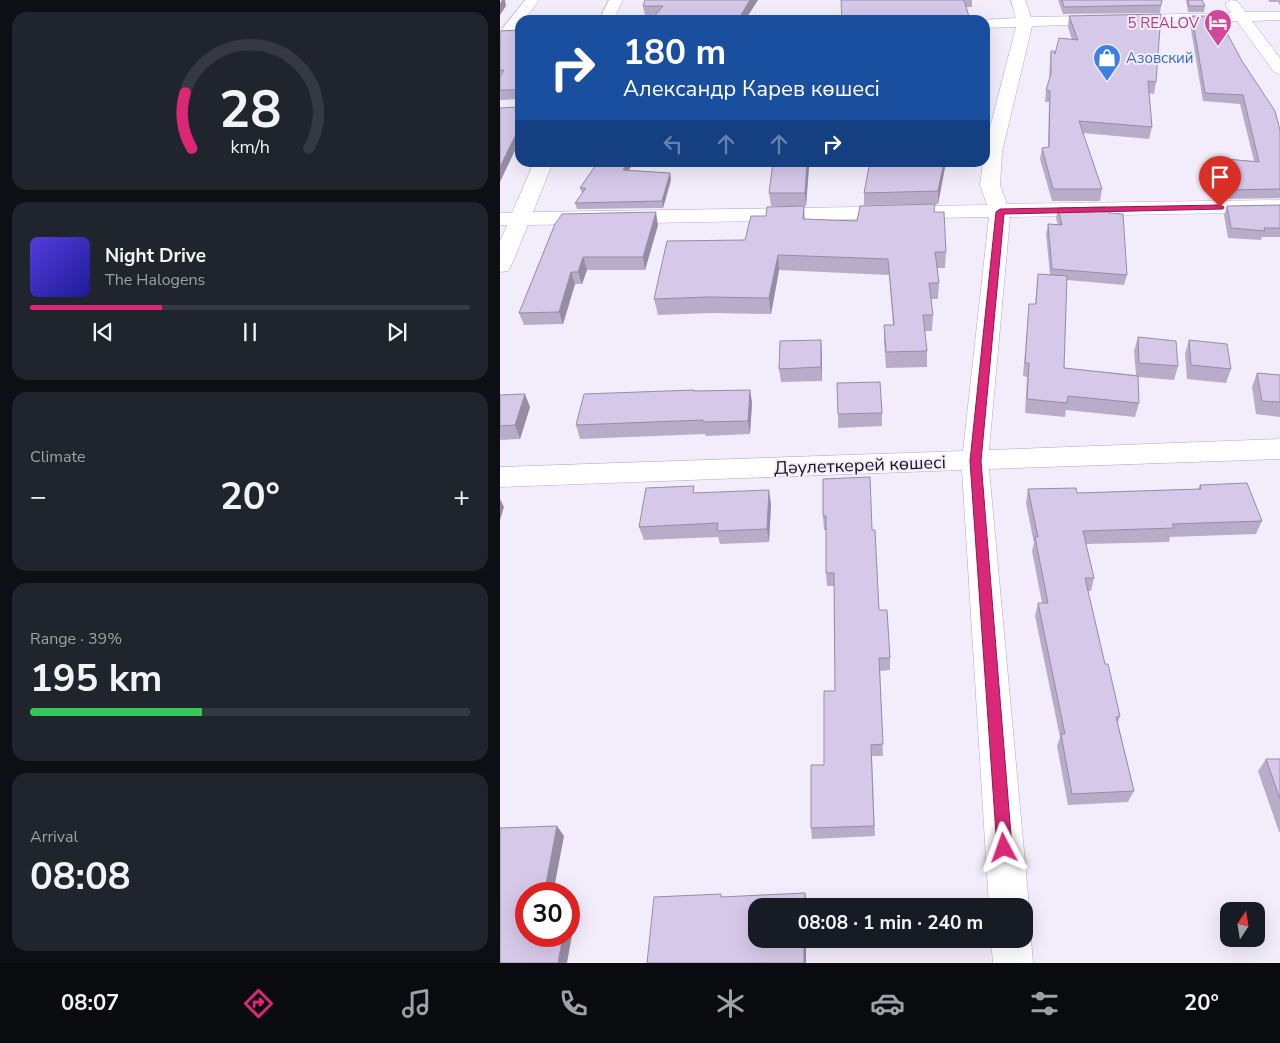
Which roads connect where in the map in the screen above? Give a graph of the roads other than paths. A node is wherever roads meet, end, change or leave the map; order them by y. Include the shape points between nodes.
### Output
1 (532, 0) edge
2 (616, 0) edge
3 (1229, 0) edge
4 (1021, 11) edge
5 (521, 15) edge
6 (608, 15) edge
7 (1240, 16) junction
8 (1280, 16) edge
9 (990, 21) edge
10 (1280, 70) edge
11 (541, 167) edge
12 (1280, 206) edge
13 (1000, 212) junction
14 (510, 219) edge
15 (500, 266) edge
16 (1280, 450) edge
17 (976, 461) junction
18 (500, 477) edge
19 (1008, 898) edge
20 (1012, 948) edge
21 (1013, 963) edge

1 - 5 street
2 - 6 street
3 - 7 street
4 - 7 street
4 - 9 street
4 - 13 street via 993,152 990,185
7 - 8 street
7 - 10 street
11 - 14 street
12 - 13 street
13 - 14 street
13 - 17 street
14 - 15 street
16 - 17 street, Дәулеткерей көшесі
17 - 18 street, Дәулеткерей көшесі
17 - 19 street
20 - 21 street

